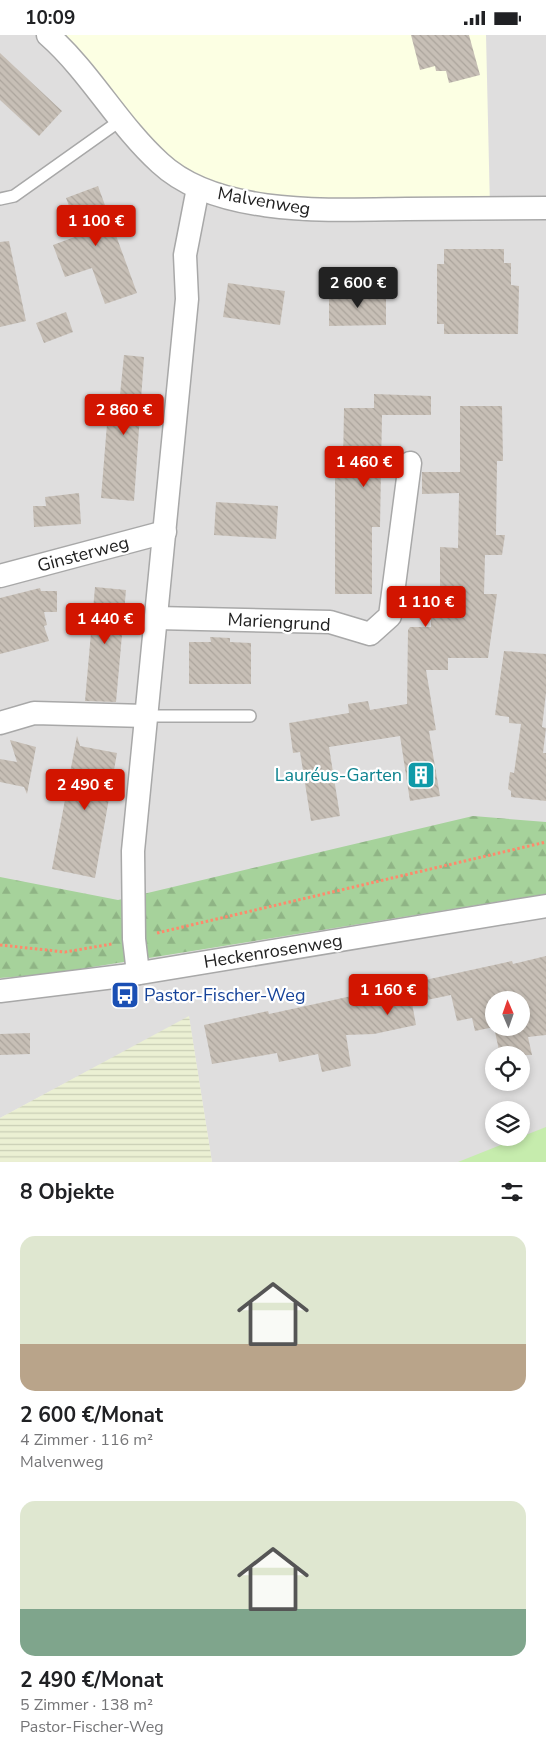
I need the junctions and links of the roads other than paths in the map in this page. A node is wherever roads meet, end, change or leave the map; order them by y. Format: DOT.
graph roads {
  1 [pos="48,35"];
  2 [pos="120,120"];
  3 [pos="198,188"];
  4 [pos="0,199"];
  5 [pos="546,208"];
  6 [pos="410,463"];
  7 [pos="165,532"];
  8 [pos="0,576"];
  9 [pos="156,618"];
  10 [pos="146,716"];
  11 [pos="250,716"];
  12 [pos="0,723"];
  13 [pos="546,907"];
  14 [pos="138,973"];
  15 [pos="0,991"];
  1 -- 2 [label="street, Malvenweg"];
  2 -- 3 [label="street, Malvenweg"];
  2 -- 4 [label="lane"];
  3 -- 5 [label="street, Malvenweg"];
  3 -- 7 [label="street"];
  6 -- 9 [label="street, Mariengrund"];
  7 -- 8 [label="street, Ginsterweg"];
  7 -- 9 [label="street"];
  9 -- 10 [label="street"];
  10 -- 11 [label="lane"];
  10 -- 12 [label="street"];
  10 -- 14 [label="street"];
  13 -- 14 [label="street, Heckenrosenweg"];
  14 -- 15 [label="street, Heckenrosenweg"];
}
